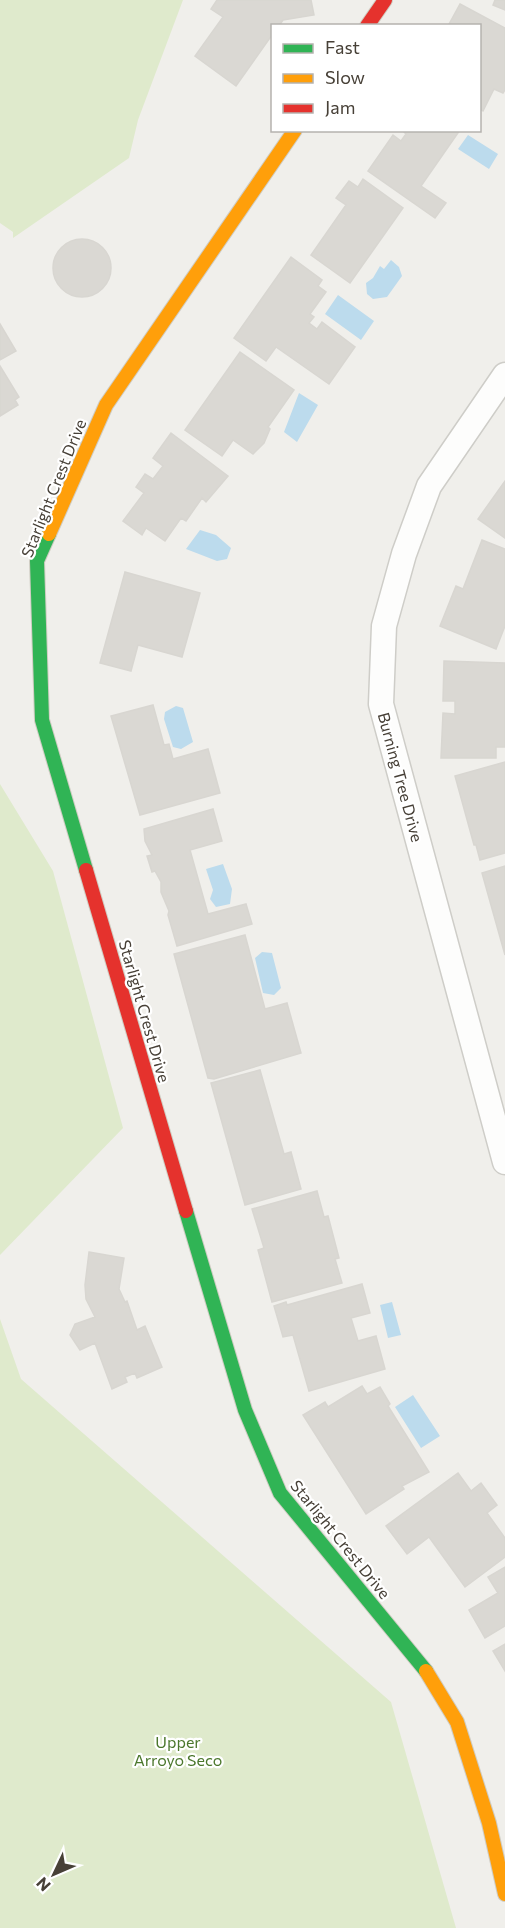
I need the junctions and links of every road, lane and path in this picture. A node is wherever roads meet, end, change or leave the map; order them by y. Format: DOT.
graph roads {
  1 [pos="385,0"];
  2 [pos="368,24"];
  3 [pos="294,132"];
  4 [pos="505,375"];
  5 [pos="505,1162"];
  6 [pos="505,1894"];
  1 -- 2 [label="street"];
  3 -- 6 [label="street, Starlight Crest Drive"];
  4 -- 5 [label="street, Burning Tree Drive"];
}
